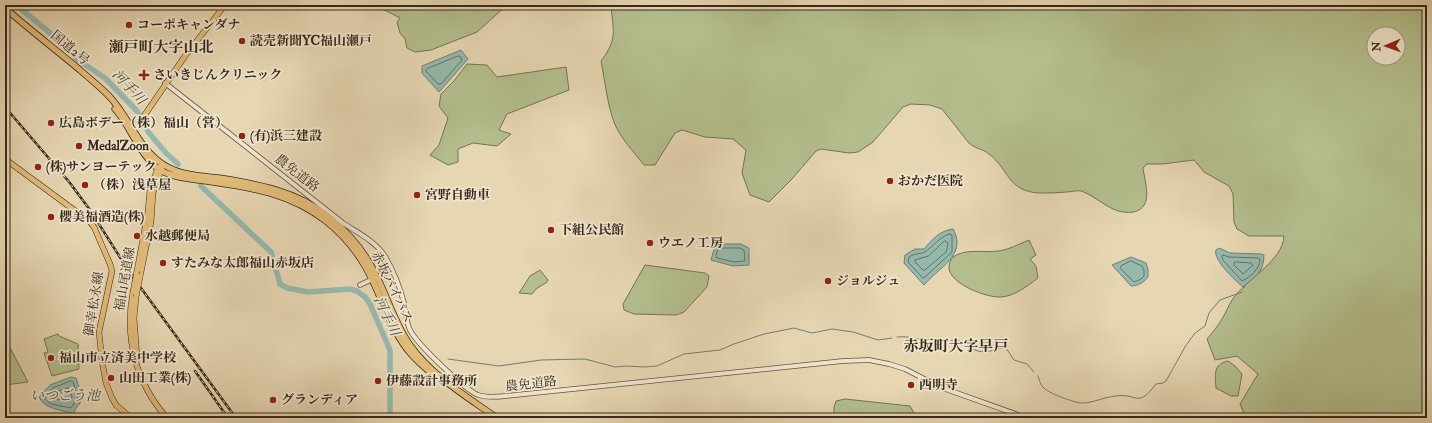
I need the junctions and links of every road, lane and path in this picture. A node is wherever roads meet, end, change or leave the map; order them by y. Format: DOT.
graph roads {
  1 [pos="225,5"];
  2 [pos="5,8"];
  3 [pos="5,13"];
  4 [pos="165,83"];
  5 [pos="129,126"];
  6 [pos="5,159"];
  7 [pos="161,168"];
  8 [pos="392,270"];
  9 [pos="374,278"];
  10 [pos="360,285"];
  11 [pos="142,379"];
  12 [pos="131,418"];
  13 [pos="167,418"];
  14 [pos="495,418"];
  15 [pos="1027,418"];
  1 -- 4 [label="main road"];
  2 -- 5 [label="highway, 国道2号"];
  3 -- 5 [label="highway, 国道2号"];
  4 -- 5 [label="main road"];
  4 -- 8 [label="street, 農免道路"];
  5 -- 7 [label="highway, 国道2号"];
  6 -- 12 [label="main road, 御幸松永線"];
  7 -- 9 [label="highway, 赤坂バイパス"];
  7 -- 11 [label="main road, 福山尾道線, bridge"];
  7 -- 11 [label="main road, 福山尾道線, bridge"];
  8 -- 9 [label="street"];
  8 -- 15 [label="street, 農免道路"];
  9 -- 10 [label="street"];
  9 -- 14 [label="highway, 赤坂バイパス"];
  11 -- 13 [label="main road, 福山尾道線"];
}
